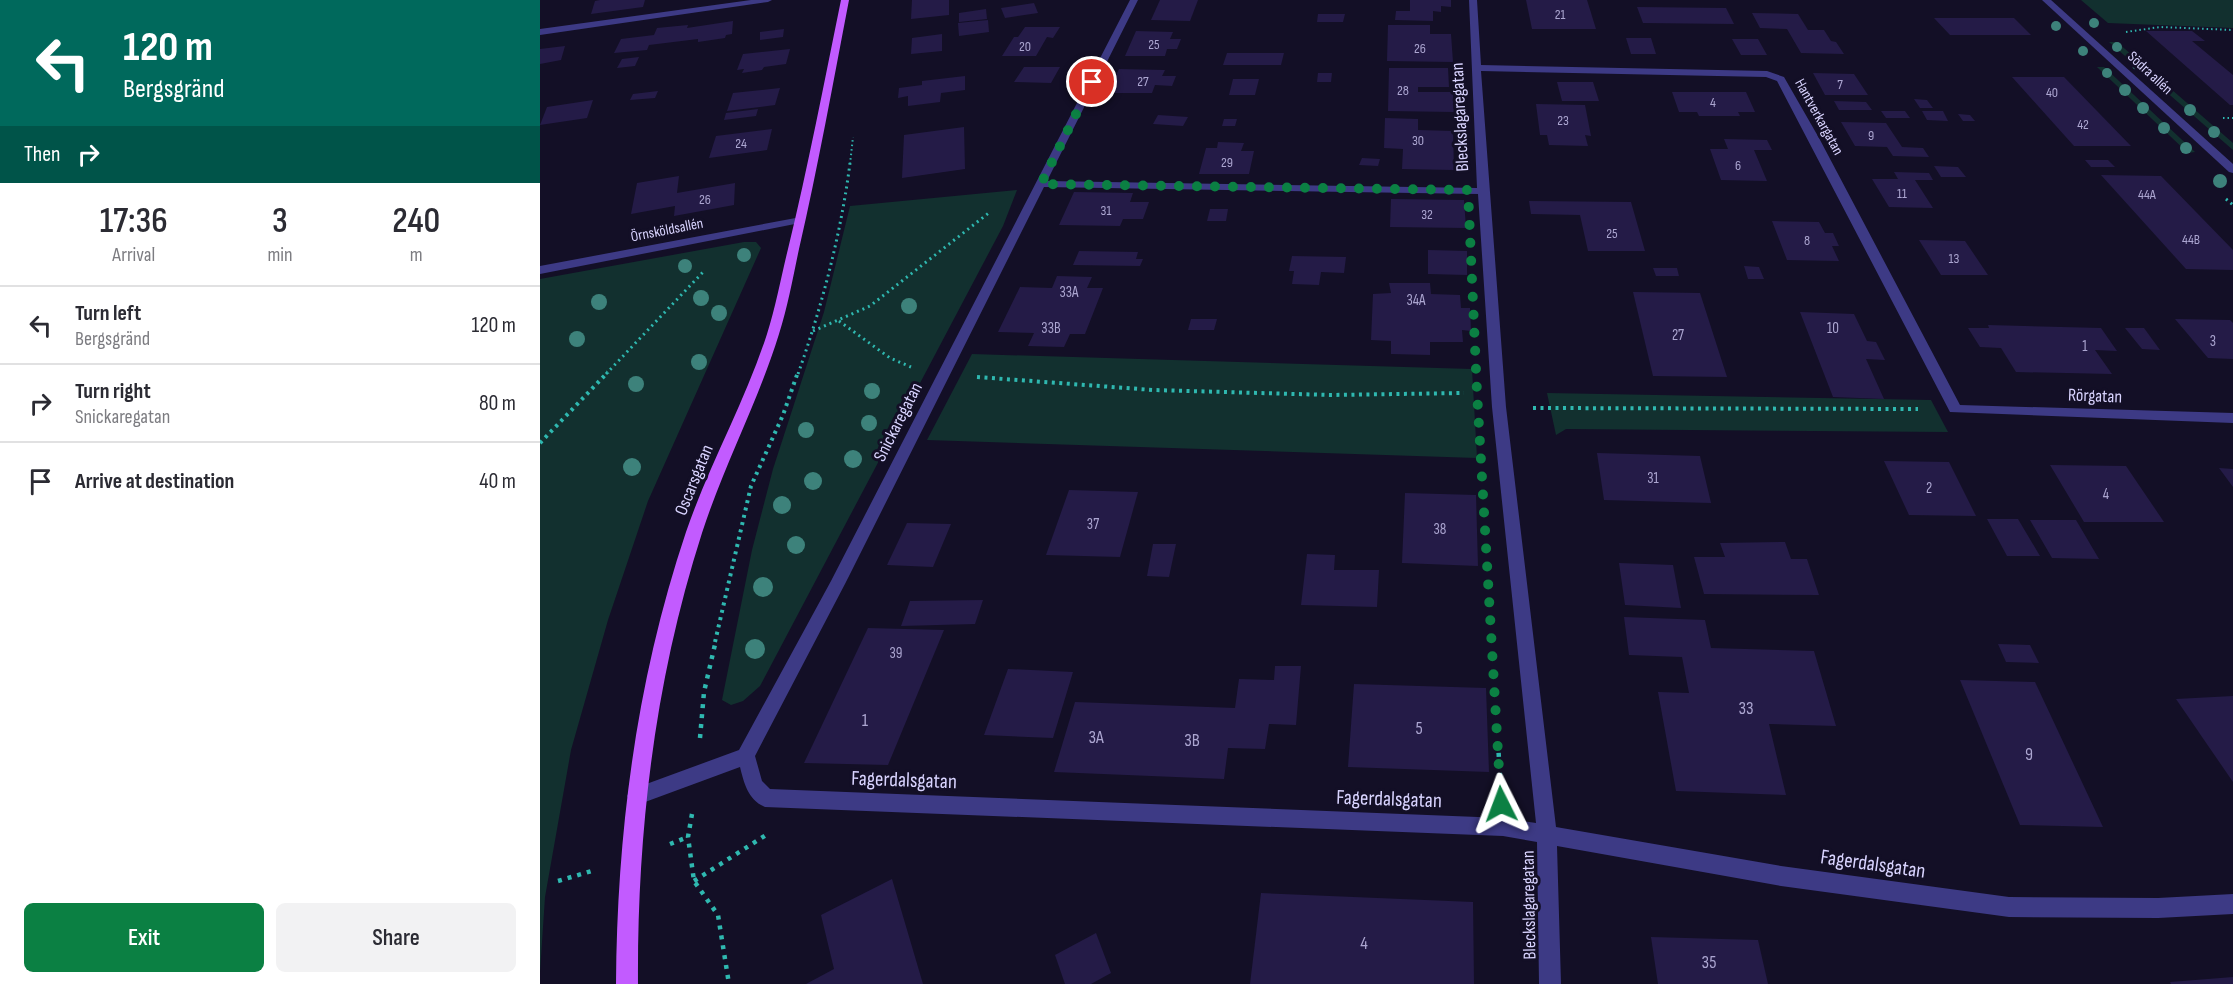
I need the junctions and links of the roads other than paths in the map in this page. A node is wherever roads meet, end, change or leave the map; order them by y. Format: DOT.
graph roads {
  1 [pos="768,0"];
  2 [pos="845,0"];
  3 [pos="1134,0"];
  4 [pos="1473,0"];
  5 [pos="2046,0"];
  6 [pos="540,32"];
  7 [pos="1477,68"];
  8 [pos="2233,170"];
  9 [pos="1041,184"];
  10 [pos="1483,191"];
  11 [pos="801,220"];
  12 [pos="540,270"];
  13 [pos="1955,409"];
  14 [pos="2233,418"];
  15 [pos="747,756"];
  16 [pos="637,796"];
  17 [pos="1547,835"];
  18 [pos="2233,904"];
  19 [pos="627,984"];
  20 [pos="1550,984"];
  1 -- 6 [label="street"];
  2 -- 11 [label="main road, Oscarsgatan"];
  3 -- 9 [label="street, Snickaregatan"];
  4 -- 7 [label="street, Bleckslagaregatan"];
  5 -- 8 [label="street, Södra allén"];
  7 -- 10 [label="street, Bleckslagaregatan"];
  7 -- 13 [label="street, Hantverkargatan"];
  9 -- 10 [label="street"];
  9 -- 15 [label="street, Snickaregatan"];
  10 -- 17 [label="street, Bleckslagaregatan"];
  11 -- 12 [label="street, Örnsköldsallén"];
  11 -- 16 [label="main road, Oscarsgatan"];
  13 -- 14 [label="street, Rörgatan"];
  15 -- 16 [label="street"];
  15 -- 17 [label="street, Fagerdalsgatan"];
  16 -- 19 [label="main road, Oscarsgatan"];
  17 -- 18 [label="street, Fagerdalsgatan"];
  17 -- 20 [label="street, Bleckslagaregatan"];
}
